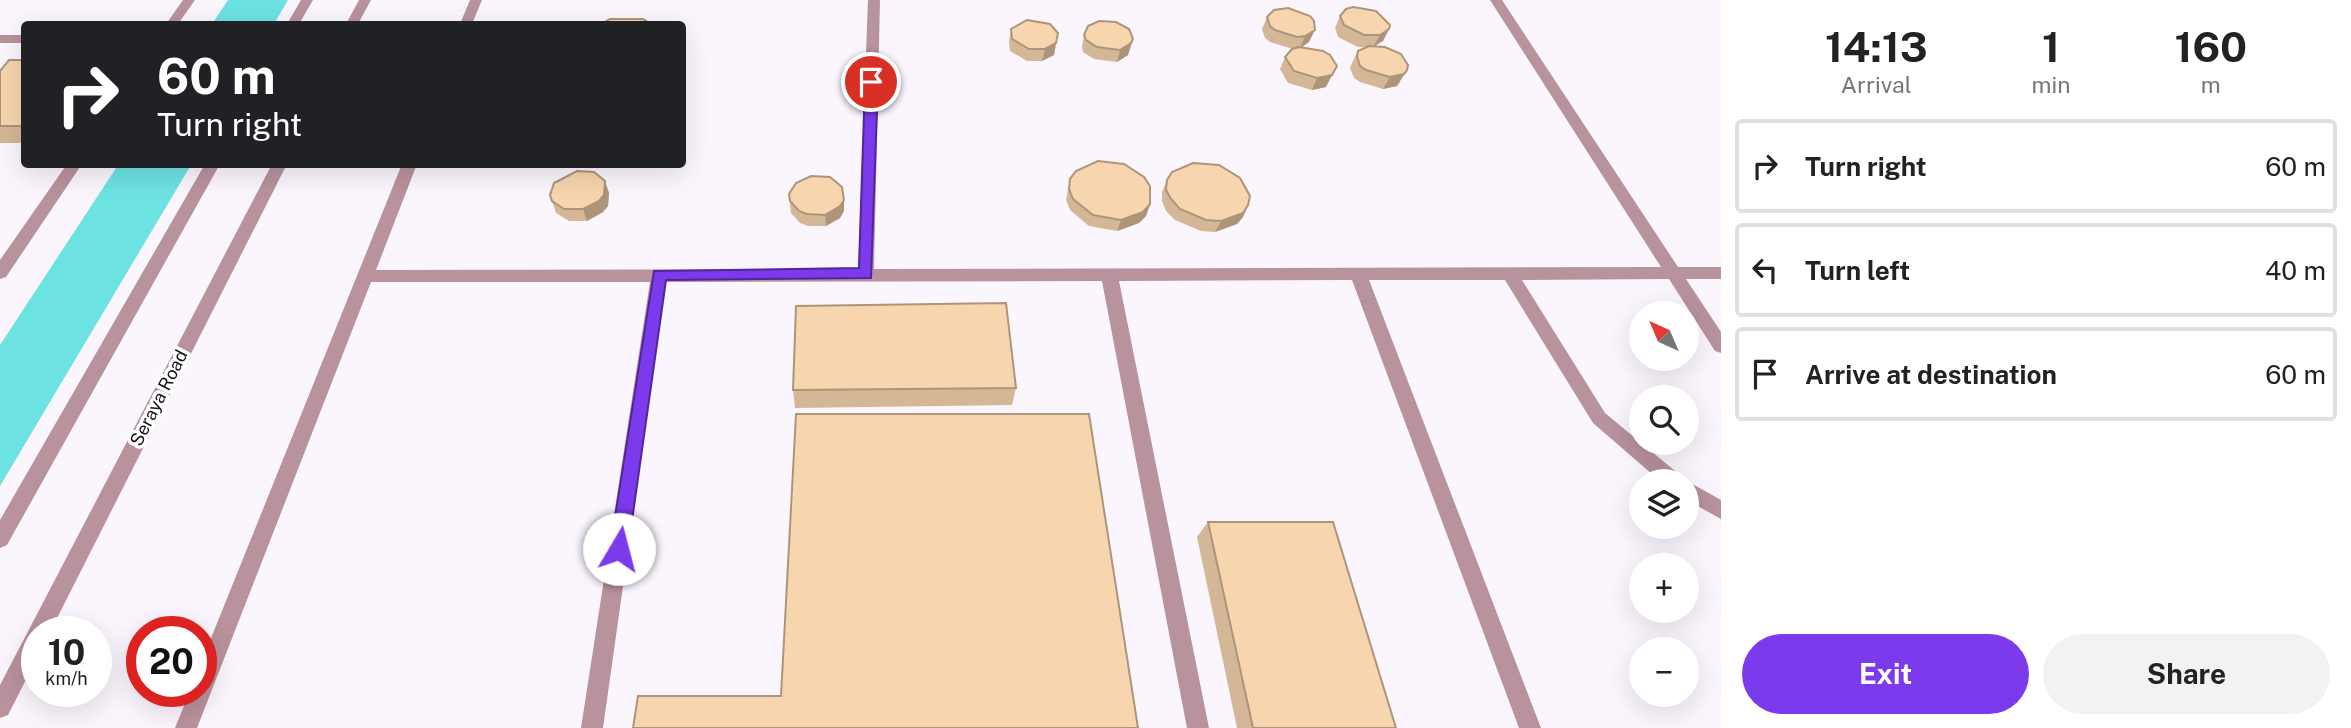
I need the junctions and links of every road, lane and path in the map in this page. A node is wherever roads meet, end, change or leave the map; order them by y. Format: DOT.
graph roads {
  1 [pos="189,0"];
  2 [pos="307,0"];
  3 [pos="365,0"];
  4 [pos="476,0"];
  5 [pos="874,0"];
  6 [pos="1496,0"];
  7 [pos="174,21"];
  8 [pos="295,21"];
  9 [pos="354,21"];
  10 [pos="467,21"];
  11 [pos="0,39"];
  12 [pos="21,39"];
  13 [pos="72,168"];
  14 [pos="211,168"];
  15 [pos="278,168"];
  16 [pos="408,168"];
  17 [pos="0,273"];
  18 [pos="1109,273"];
  19 [pos="1358,273"];
  20 [pos="1509,273"];
  21 [pos="1673,273"];
  22 [pos="1721,273"];
  23 [pos="866,274"];
  24 [pos="366,275"];
  25 [pos="659,275"];
  26 [pos="1721,346"];
  27 [pos="1659,469"];
  28 [pos="1699,497"];
  29 [pos="1721,509"];
  30 [pos="0,539"];
  31 [pos="47,616"];
  32 [pos="217,651"];
  33 [pos="21,667"];
  34 [pos="0,707"];
  35 [pos="195,707"];
  36 [pos="186,728"];
  37 [pos="592,728"];
  38 [pos="1198,728"];
  39 [pos="1530,728"];
  1 -- 7 [label="street"];
  2 -- 8 [label="street"];
  3 -- 9 [label="street"];
  4 -- 10 [label="street"];
  5 -- 23 [label="street"];
  6 -- 21 [label="street"];
  11 -- 12 [label="street"];
  13 -- 17 [label="street"];
  14 -- 30 [label="street"];
  15 -- 31 [label="street, Seraya Road"];
  16 -- 24 [label="street"];
  18 -- 19 [label="street"];
  18 -- 23 [label="street"];
  18 -- 38 [label="street"];
  19 -- 20 [label="street"];
  19 -- 39 [label="street"];
  20 -- 21 [label="street"];
  20 -- 27 [label="street"];
  21 -- 22 [label="street"];
  21 -- 26 [label="street"];
  23 -- 25 [label="street"];
  24 -- 25 [label="street"];
  24 -- 32 [label="street"];
  25 -- 37 [label="street"];
  28 -- 29 [label="street"];
  33 -- 34 [label="street, Seraya Road"];
  35 -- 36 [label="street"];
}
